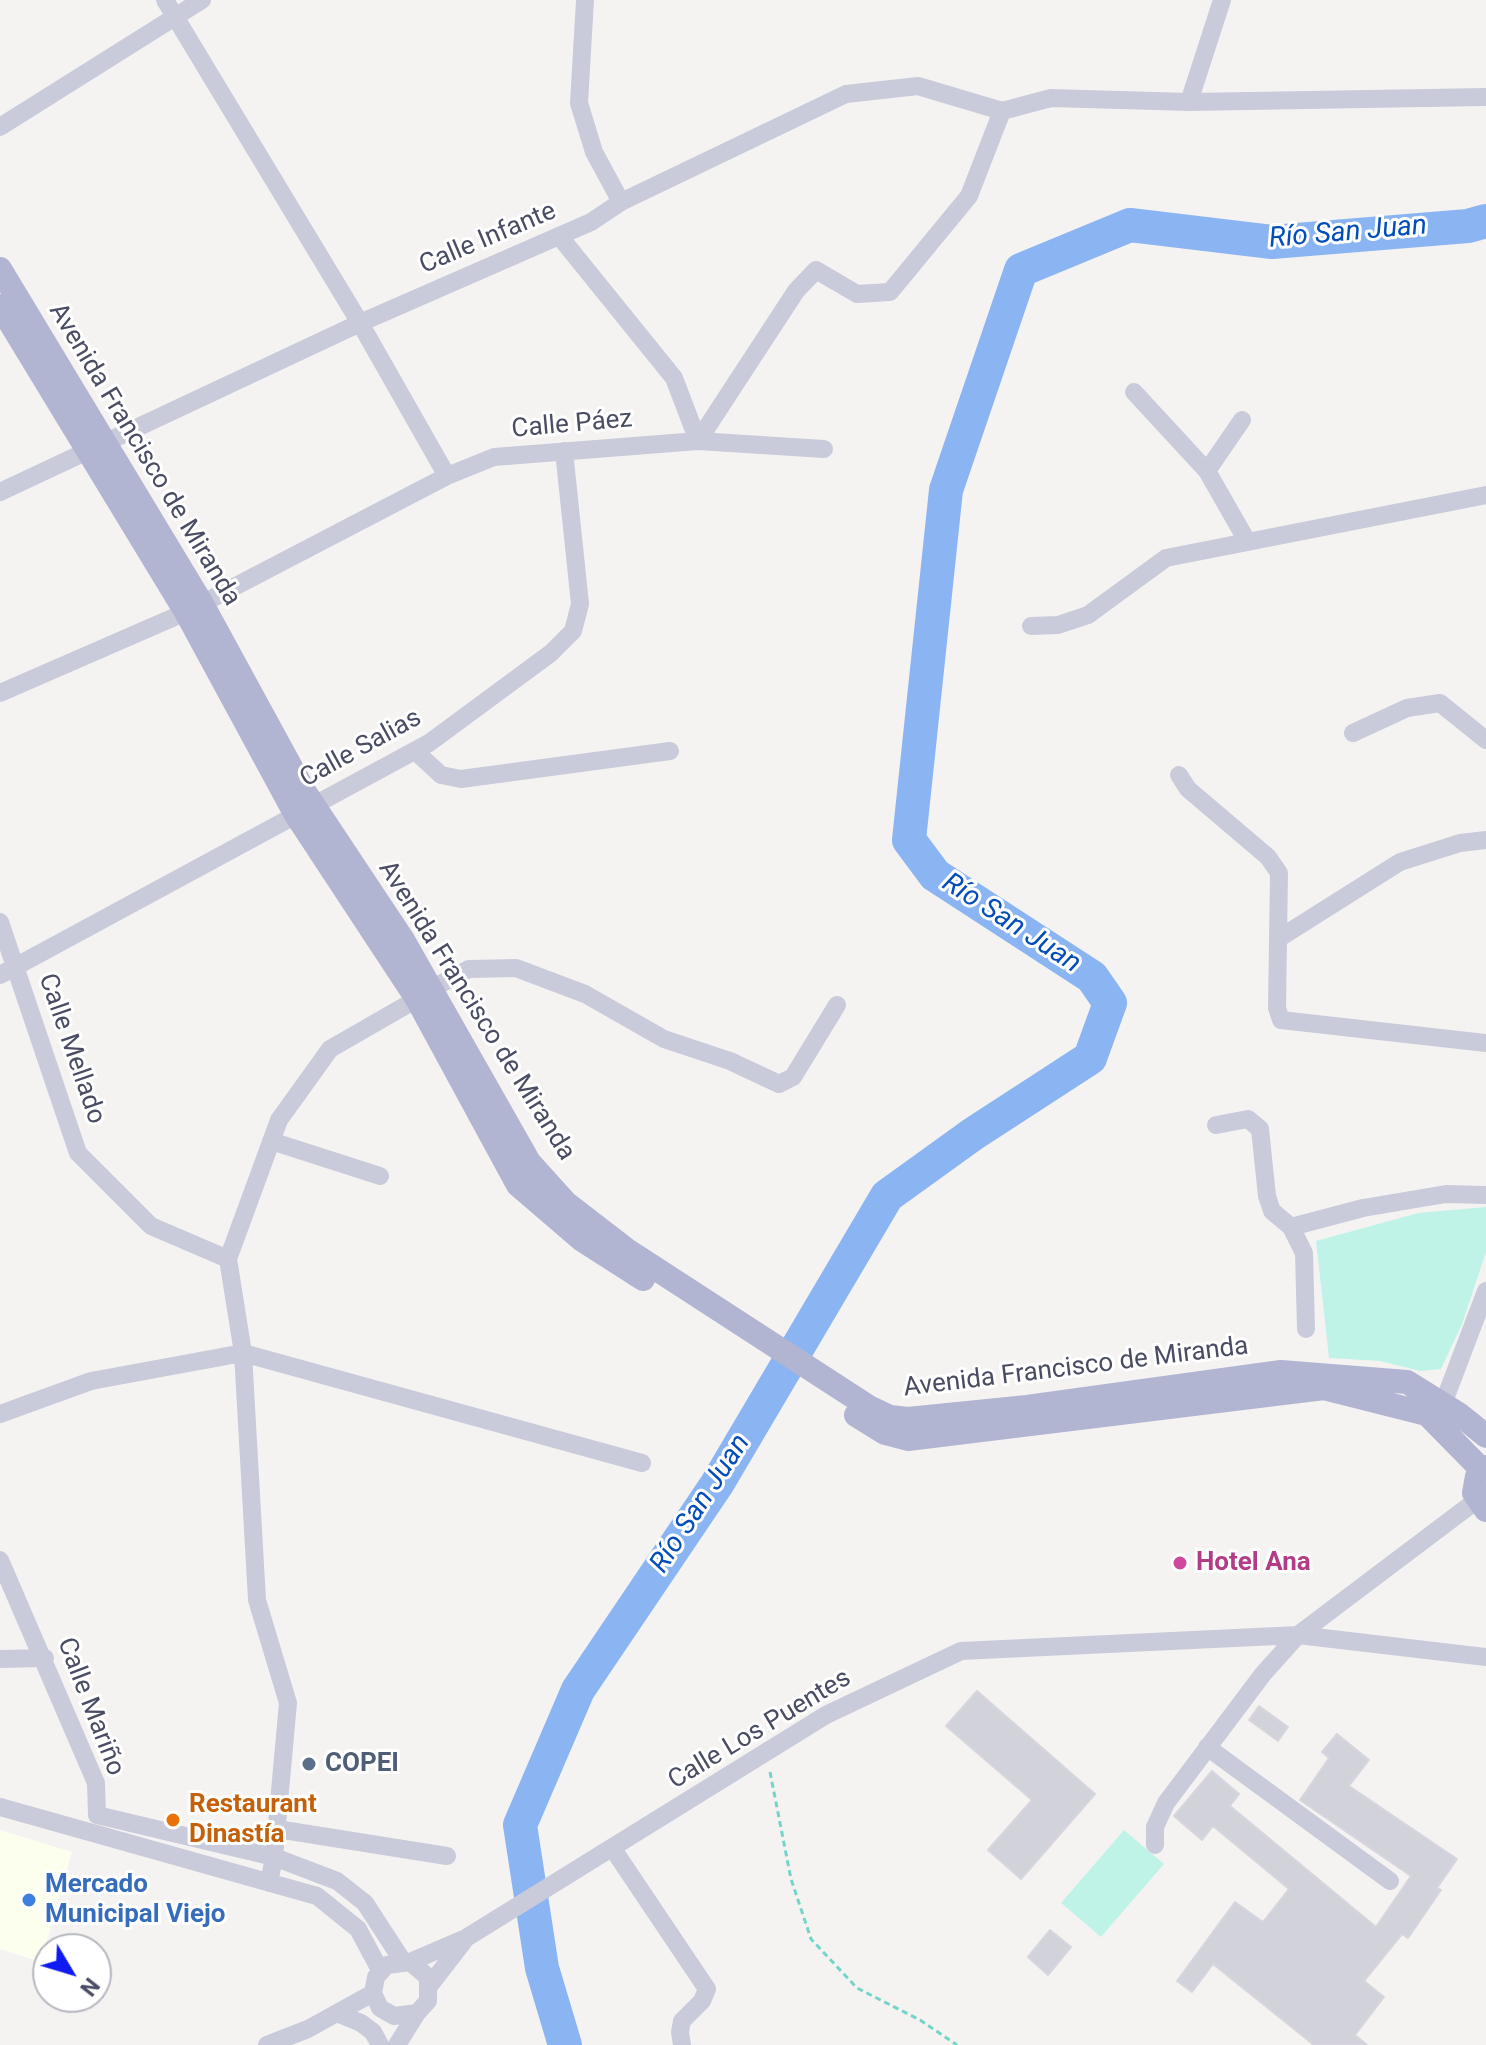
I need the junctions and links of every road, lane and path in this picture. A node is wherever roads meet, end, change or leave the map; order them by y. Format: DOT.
graph roads {
  1 [pos="202,0"];
  2 [pos="585,0"];
  3 [pos="1222,0"];
  4 [pos="170,8"];
  5 [pos="1486,97"];
  6 [pos="1189,102"];
  7 [pos="1002,111"];
  8 [pos="0,127"];
  9 [pos="621,202"];
  10 [pos="560,237"];
  11 [pos="0,269"];
  12 [pos="0,306"];
  13 [pos="360,323"];
  14 [pos="1134,392"];
  15 [pos="1242,420"];
  16 [pos="698,441"];
  17 [pos="96,447"];
  18 [pos="824,449"];
  19 [pos="564,451"];
  20 [pos="1207,471"];
  21 [pos="447,476"];
  22 [pos="0,492"];
  23 [pos="1486,495"];
  24 [pos="1247,541"];
  25 [pos="194,608"];
  26 [pos="1031,626"];
  27 [pos="0,693"];
  28 [pos="1353,733"];
  29 [pos="1486,740"];
  30 [pos="415,751"];
  31 [pos="670,751"];
  32 [pos="1179,775"];
  33 [pos="305,810"];
  34 [pos="1486,840"];
  35 [pos="0,922"];
  36 [pos="1278,939"];
  37 [pos="8,971"];
  38 [pos="424,994"];
  39 [pos="837,1005"];
  40 [pos="1486,1043"];
  41 [pos="1216,1125"];
  42 [pos="271,1141"];
  43 [pos="380,1176"];
  44 [pos="1486,1195"];
  45 [pos="1291,1227"];
  46 [pos="228,1259"];
  47 [pos="1486,1291"];
  48 [pos="1306,1329"];
  49 [pos="243,1353"];
  50 [pos="1443,1404"];
  51 [pos="0,1414"];
  52 [pos="867,1414"];
  53 [pos="1486,1436"];
  54 [pos="642,1463"];
  55 [pos="1484,1468"];
  56 [pos="1481,1505"];
  57 [pos="0,1560"];
  58 [pos="1298,1635"];
  59 [pos="1486,1657"];
  60 [pos="45,1658"];
  61 [pos="0,1659"];
  62 [pos="1207,1747"];
  63 [pos="767,1753"];
  64 [pos="0,1807"];
  65 [pos="97,1815"];
  66 [pos="71,1827"];
  67 [pos="277,1829"];
  68 [pos="1155,1845"];
  69 [pos="613,1849"];
  70 [pos="447,1856"];
  71 [pos="274,1857"];
  72 [pos="1390,1881"];
  73 [pos="269,1883"];
  74 [pos="466,1938"];
  75 [pos="406,1961"];
  76 [pos="380,1970"];
  77 [pos="430,1985"];
  78 [pos="373,1993"];
  79 [pos="337,2013"];
  80 [pos="417,2013"];
  81 [pos="267,2045"];
  82 [pos="380,2045"];
  83 [pos="397,2045"];
  84 [pos="682,2045"];
  85 [pos="957,2045"];
  1 -- 4 [label="street"];
  2 -- 9 [label="street"];
  3 -- 6 [label="street"];
  4 -- 8 [label="street"];
  4 -- 13 [label="street"];
  5 -- 6 [label="street"];
  6 -- 7 [label="street"];
  7 -- 9 [label="street, Calle Infante"];
  7 -- 16 [label="street"];
  9 -- 10 [label="street, Calle Infante"];
  10 -- 13 [label="street, Calle Infante"];
  10 -- 16 [label="street"];
  11 -- 17 [label="main road, Avenida Francisco de Miranda"];
  12 -- 17 [label="main road, Avenida Francisco de Miranda"];
  13 -- 17 [label="street, Calle Infante"];
  13 -- 21 [label="street"];
  14 -- 20 [label="street"];
  15 -- 20 [label="street"];
  16 -- 18 [label="street, Calle Páez"];
  16 -- 19 [label="street, Calle Páez"];
  17 -- 22 [label="street, Calle Infante"];
  17 -- 25 [label="main road, Avenida Francisco de Miranda"];
  19 -- 21 [label="street, Calle Páez"];
  19 -- 30 [label="street, Calle Salias"];
  20 -- 24 [label="street"];
  21 -- 25 [label="street, Calle Páez"];
  23 -- 24 [label="street"];
  24 -- 26 [label="street"];
  25 -- 27 [label="street, Calle Páez"];
  25 -- 33 [label="main road, Avenida Francisco de Miranda"];
  28 -- 29 [label="street"];
  30 -- 31 [label="street"];
  30 -- 33 [label="street, Calle Salias"];
  32 -- 36 [label="street"];
  33 -- 37 [label="street, Calle Salias"];
  33 -- 38 [label="main road, Avenida Francisco de Miranda"];
  34 -- 36 [label="street"];
  35 -- 37 [label="street, Calle Mellado"];
  36 -- 40 [label="street"];
  37 -- 46 [label="street, Calle Mellado"];
  38 -- 39 [label="street"];
  38 -- 42 [label="street"];
  38 -- 52 [label="main road, Avenida Francisco de Miranda"];
  41 -- 45 [label="street"];
  42 -- 43 [label="street"];
  42 -- 46 [label="street"];
  44 -- 45 [label="street"];
  45 -- 48 [label="street"];
  46 -- 49 [label="street"];
  47 -- 50 [label="street"];
  49 -- 51 [label="street"];
  49 -- 54 [label="street"];
  49 -- 67 [label="street"];
  50 -- 52 [label="main road, Avenida Francisco de Miranda"];
  50 -- 53 [label="main road, Avenida Francisco de Miranda"];
  52 -- 55 [label="main road, Avenida Francisco de Miranda"];
  55 -- 56 [label="main road"];
  56 -- 58 [label="street"];
  57 -- 60 [label="street, Calle Mariño"];
  58 -- 59 [label="street, Calle Los Puentes"];
  58 -- 62 [label="street"];
  58 -- 63 [label="street, Calle Los Puentes"];
  60 -- 61 [label="street"];
  60 -- 65 [label="street, Calle Mariño"];
  62 -- 68 [label="street"];
  62 -- 72 [label="street"];
  63 -- 69 [label="street, Calle Los Puentes"];
  63 -- 85 [label="path"];
  64 -- 66 [label="street"];
  65 -- 66 [label="street"];
  65 -- 71 [label="street, Calle Mariño"];
  66 -- 73 [label="street"];
  67 -- 70 [label="street"];
  67 -- 71 [label="street"];
  69 -- 74 [label="street, Calle Los Puentes"];
  69 -- 84 [label="street"];
  71 -- 73 [label="street"];
  71 -- 75 [label="street, Calle Mariño"];
  73 -- 76 [label="street"];
  74 -- 75 [label="street"];
  74 -- 77 [label="street"];
  75 -- 76 [label="street"];
  75 -- 77 [label="street"];
  76 -- 78 [label="street"];
  77 -- 80 [label="street"];
  78 -- 79 [label="street"];
  78 -- 80 [label="street"];
  79 -- 81 [label="street"];
  79 -- 82 [label="street"];
  80 -- 83 [label="street"];
}
